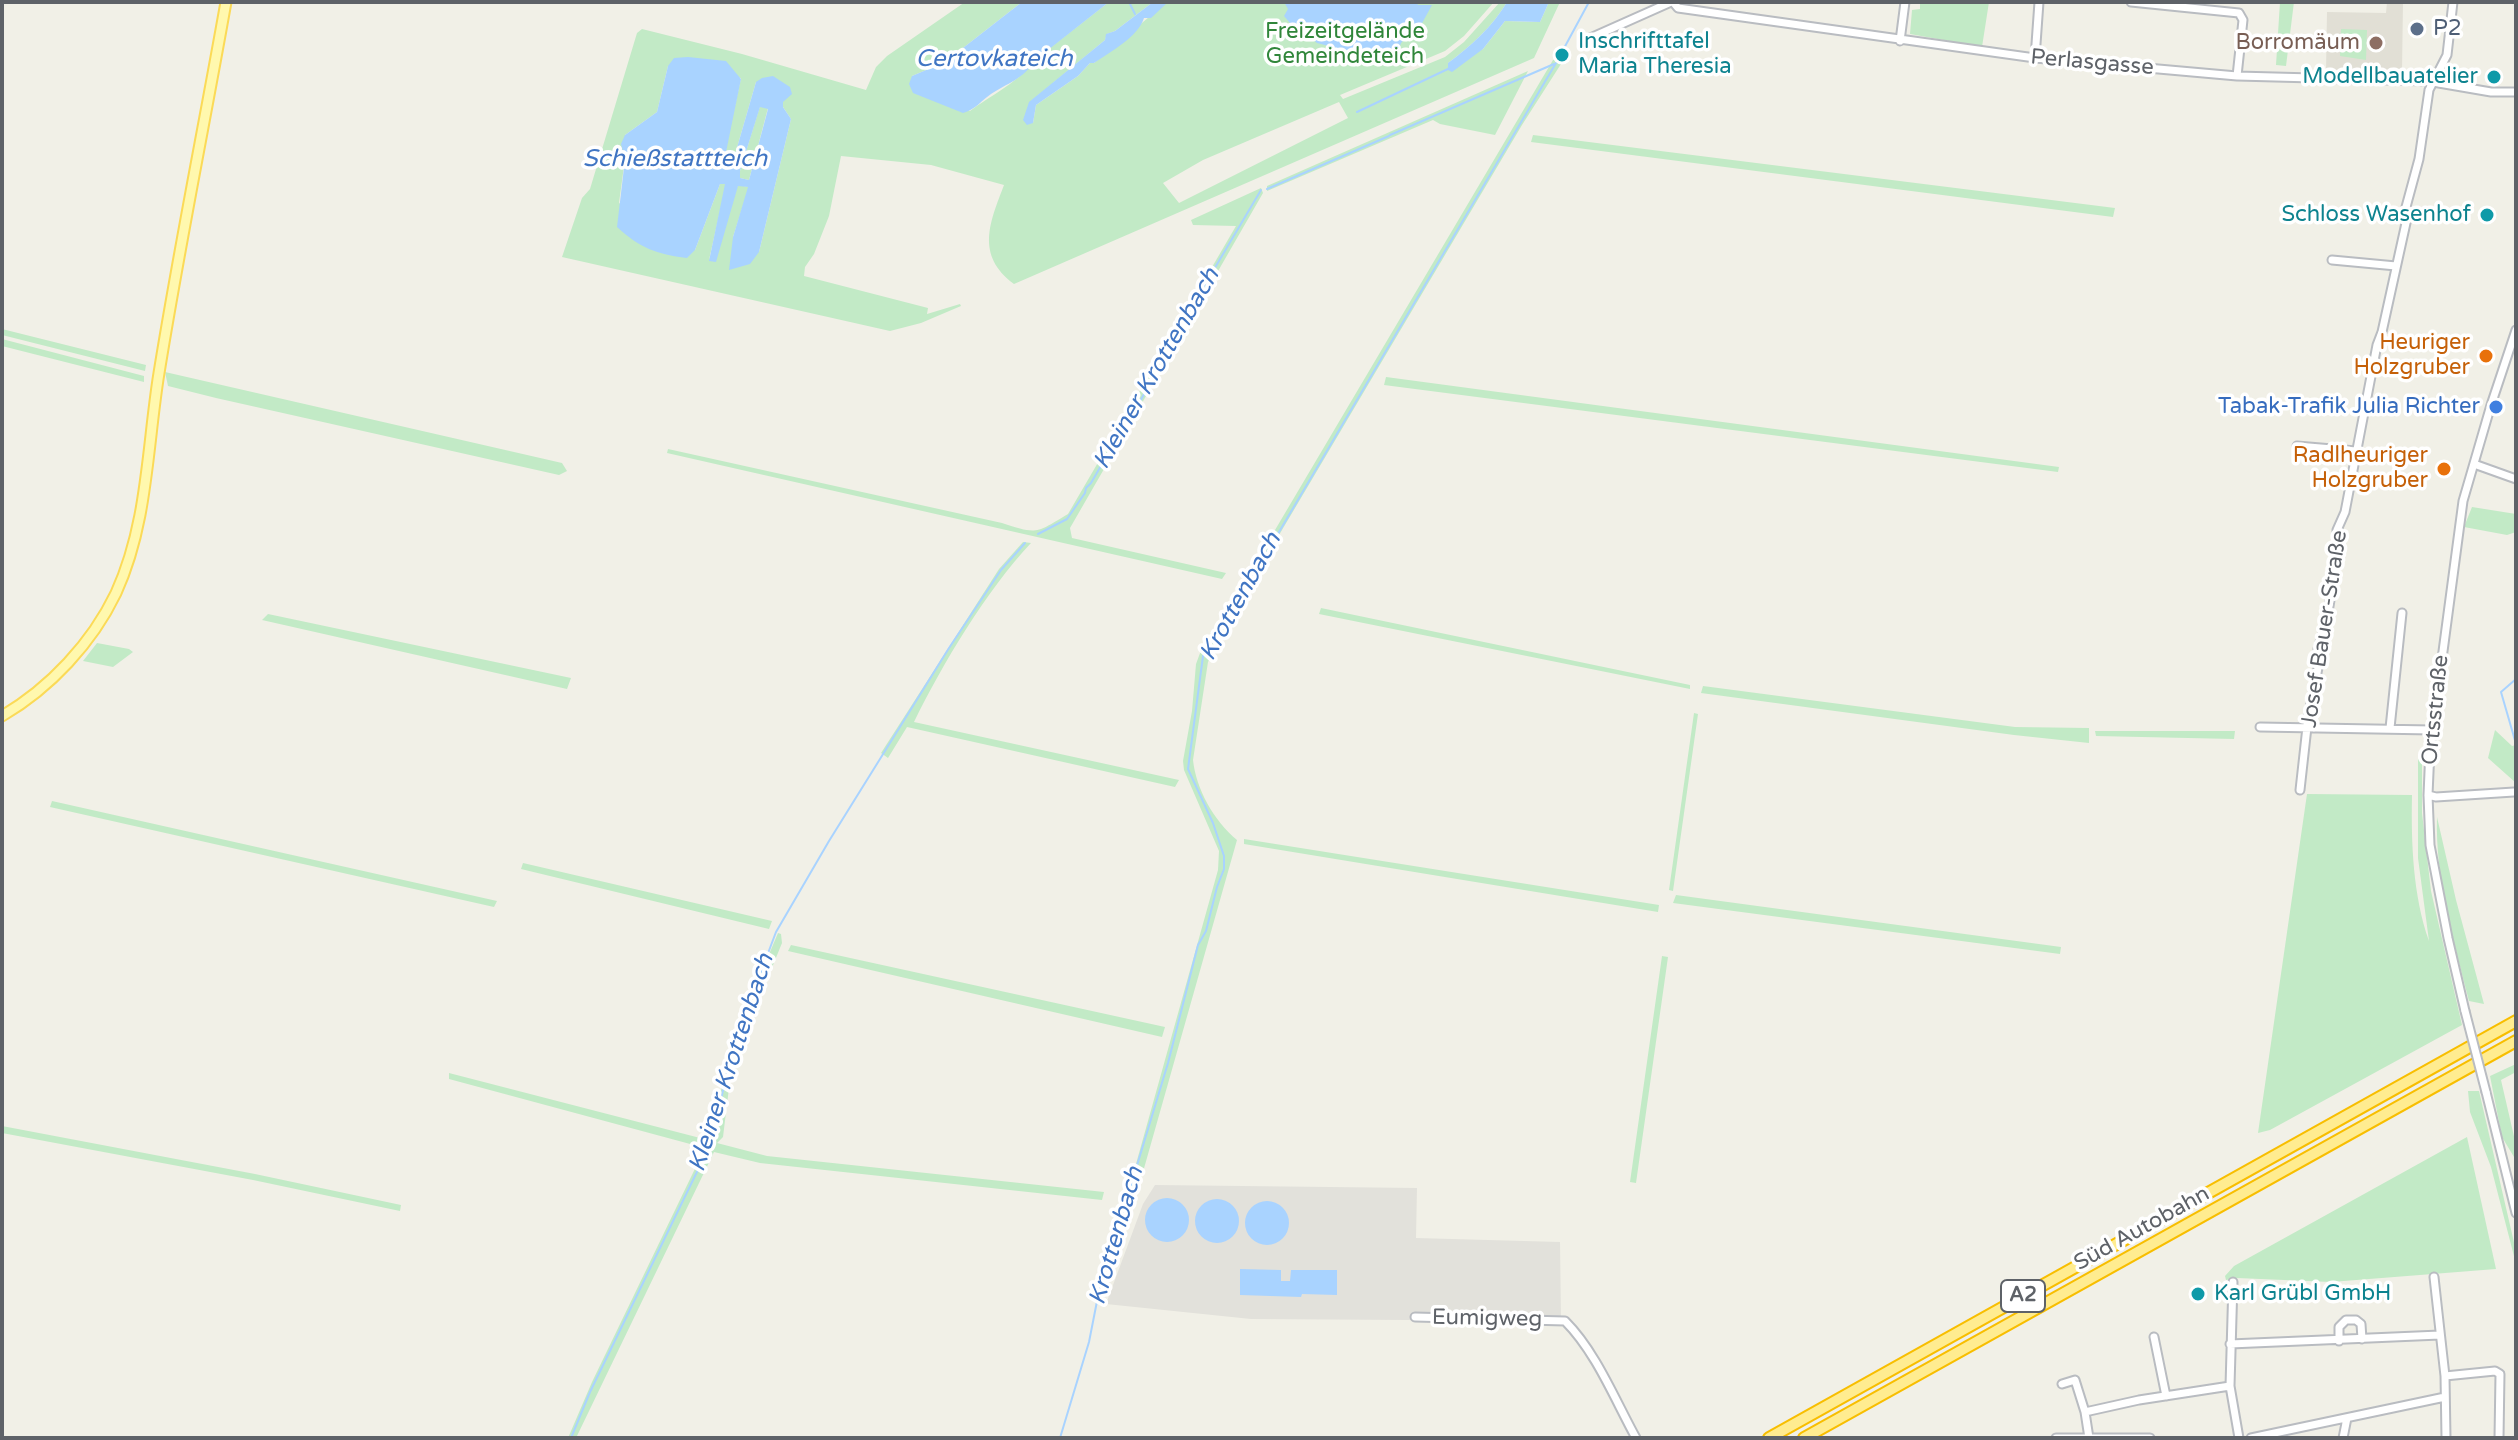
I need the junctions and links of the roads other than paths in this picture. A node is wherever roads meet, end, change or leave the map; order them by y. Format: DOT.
graph roads {
  1 [pos="226,2"];
  2 [pos="1672,2"];
  3 [pos="1905,2"];
  4 [pos="2039,2"];
  5 [pos="2131,2"];
  6 [pos="2453,2"];
  7 [pos="1588,39"];
  8 [pos="1900,41"];
  9 [pos="2035,58"];
  10 [pos="2237,76"];
  11 [pos="2432,82"];
  12 [pos="2516,92"];
  13 [pos="2332,260"];
  14 [pos="2396,266"];
  15 [pos="2516,330"];
  16 [pos="2297,446"];
  17 [pos="2356,451"];
  18 [pos="2474,464"];
  19 [pos="2516,479"];
  20 [pos="2402,613"];
  21 [pos="2,716"];
  22 [pos="2260,727"];
  23 [pos="2309,727"];
  24 [pos="2390,728"];
  25 [pos="2432,730"];
  26 [pos="2300,790"];
  27 [pos="2514,792"];
  28 [pos="2428,795"];
  29 [pos="2516,1021"];
  30 [pos="2516,1041"];
  31 [pos="2516,1213"];
  32 [pos="2434,1277"];
  33 [pos="2233,1282"];
  34 [pos="1415,1317"];
  35 [pos="2440,1335"];
  36 [pos="2153,1337"];
  37 [pos="2362,1339"];
  38 [pos="2339,1341"];
  39 [pos="2230,1344"];
  40 [pos="2445,1376"];
  41 [pos="2062,1384"];
  42 [pos="2230,1386"];
  43 [pos="2166,1396"];
  44 [pos="2445,1397"];
  45 [pos="2085,1412"];
  46 [pos="2347,1418"];
  47 [pos="2089,1437"];
  48 [pos="1636,1438"];
  49 [pos="1769,1438"];
  50 [pos="1804,1438"];
  51 [pos="2056,1438"];
  52 [pos="2150,1438"];
  53 [pos="2239,1438"];
  54 [pos="2251,1438"];
  55 [pos="2343,1438"];
  56 [pos="2446,1438"];
  57 [pos="2499,1438"];
  1 -- 21 [label="main road"];
  2 -- 7 [label="street"];
  2 -- 8 [label="street, Perlasgasse"];
  3 -- 8 [label="street"];
  4 -- 9 [label="street"];
  5 -- 10 [label="street"];
  6 -- 11 [label="street, Josef Bauer-Straße"];
  8 -- 9 [label="street, Perlasgasse"];
  9 -- 10 [label="street, Perlasgasse"];
  10 -- 11 [label="street, Perlasgasse"];
  11 -- 12 [label="street, Perlasgasse"];
  11 -- 14 [label="street, Josef Bauer-Straße"];
  13 -- 14 [label="street"];
  14 -- 17 [label="street, Josef Bauer-Straße"];
  15 -- 18 [label="street, Ortsstraße"];
  16 -- 17 [label="street"];
  17 -- 23 [label="street, Josef Bauer-Straße"];
  18 -- 19 [label="street"];
  18 -- 25 [label="street, Ortsstraße"];
  20 -- 24 [label="street"];
  22 -- 23 [label="street"];
  23 -- 24 [label="street"];
  23 -- 26 [label="street, Josef Bauer-Straße"];
  24 -- 25 [label="street"];
  25 -- 28 [label="street, Ortsstraße"];
  27 -- 28 [label="street"];
  28 -- 31 [label="street, Ortsstraße, bridge"];
  29 -- 49 [label="highway, Süd Autobahn / A2"];
  30 -- 50 [label="highway, Süd Autobahn / A2"];
  32 -- 35 [label="street"];
  33 -- 39 [label="street"];
  34 -- 48 [label="street, Eumigweg"];
  35 -- 37 [label="street"];
  35 -- 40 [label="street"];
  36 -- 43 [label="street"];
  37 -- 38 [label="street"];
  37 -- 38 [label="street"];
  38 -- 39 [label="street"];
  39 -- 42 [label="street"];
  40 -- 44 [label="street"];
  40 -- 57 [label="street"];
  41 -- 45 [label="street"];
  42 -- 43 [label="street"];
  42 -- 53 [label="street"];
  43 -- 45 [label="street"];
  44 -- 46 [label="street"];
  44 -- 56 [label="street"];
  45 -- 47 [label="street"];
  46 -- 54 [label="street"];
  46 -- 55 [label="street"];
  47 -- 51 [label="street"];
  47 -- 52 [label="street"];
}
